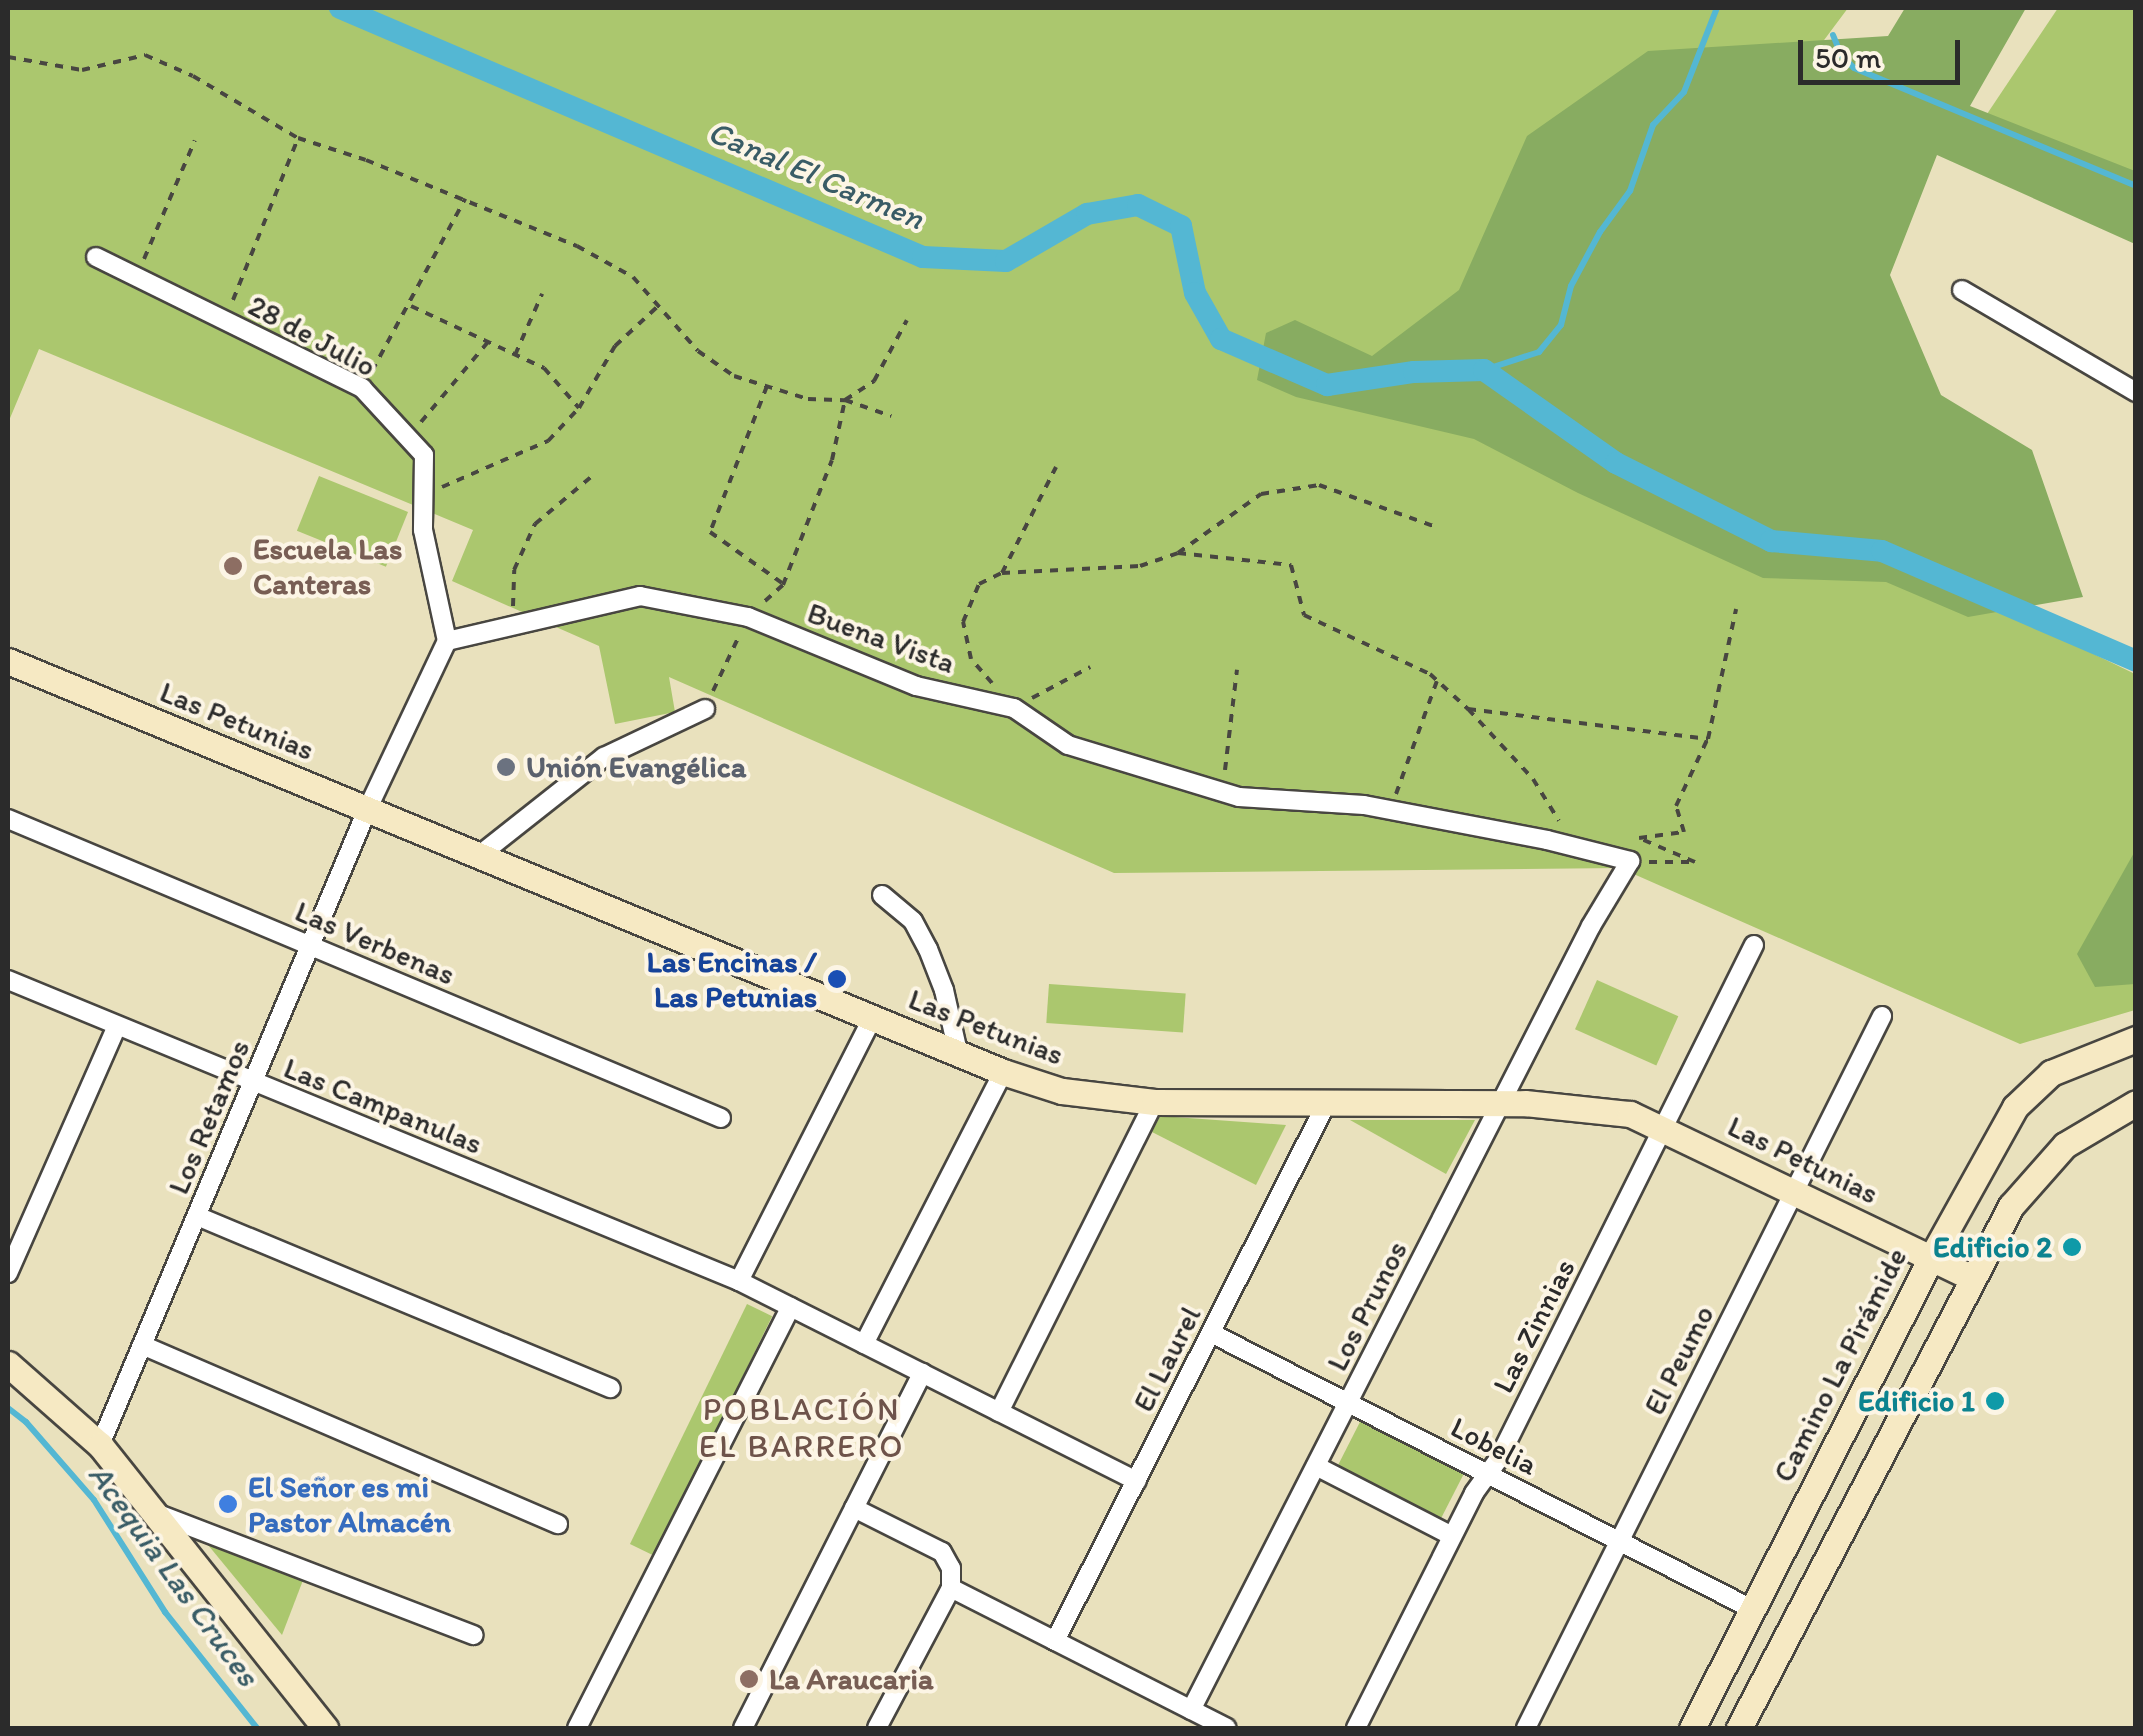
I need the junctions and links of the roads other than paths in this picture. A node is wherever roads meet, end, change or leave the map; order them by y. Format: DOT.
graph roads {
  1 [pos="96,257"];
  2 [pos="1962,290"];
  3 [pos="2136,392"];
  4 [pos="447,641"];
  5 [pos="8,661"];
  6 [pos="705,709"];
  7 [pos="368,810"];
  8 [pos="8,819"];
  9 [pos="481,854"];
  10 [pos="882,895"];
  11 [pos="1591,926"];
  12 [pos="1754,945"];
  13 [pos="310,946"];
  14 [pos="8,980"];
  15 [pos="1882,1016"];
  16 [pos="873,1017"];
  17 [pos="117,1026"];
  18 [pos="2124,1042"];
  19 [pos="958,1052"];
  20 [pos="2136,1061"];
  21 [pos="1003,1072"];
  22 [pos="253,1083"];
  23 [pos="1154,1102"];
  24 [pos="1328,1102"];
  25 [pos="2136,1103"];
  26 [pos="1500,1106"];
  27 [pos="721,1118"];
  28 [pos="1663,1127"];
  29 [pos="1795,1191"];
  30 [pos="196,1216"];
  31 [pos="1930,1260"];
  32 [pos="8,1273"];
  33 [pos="1973,1278"];
  34 [pos="739,1280"];
  35 [pos="791,1308"];
  36 [pos="1211,1333"];
  37 [pos="864,1344"];
  38 [pos="142,1345"];
  39 [pos="8,1364"];
  40 [pos="922,1373"];
  41 [pos="611,1388"];
  42 [pos="1348,1403"];
  43 [pos="999,1412"];
  44 [pos="100,1446"];
  45 [pos="1316,1466"];
  46 [pos="1488,1474"];
  47 [pos="1136,1481"];
  48 [pos="854,1508"];
  49 [pos="158,1514"];
  50 [pos="558,1524"];
  51 [pos="1452,1536"];
  52 [pos="1619,1541"];
  53 [pos="951,1588"];
  54 [pos="1752,1609"];
  55 [pos="474,1635"];
  56 [pos="1055,1641"];
  57 [pos="1191,1710"];
  58 [pos="325,1728"];
  59 [pos="577,1728"];
  60 [pos="743,1728"];
  61 [pos="879,1728"];
  62 [pos="1227,1728"];
  63 [pos="1356,1728"];
  64 [pos="1526,1728"];
  65 [pos="1692,1728"];
  66 [pos="1739,1728"];
  1 -- 4 [label="street, 28 de Julio"];
  2 -- 3 [label="street"];
  4 -- 7 [label="street"];
  4 -- 11 [label="street, Buena Vista"];
  5 -- 7 [label="street, Las Petunias"];
  6 -- 9 [label="street"];
  7 -- 9 [label="street, Las Petunias"];
  7 -- 13 [label="street, Los Retamos"];
  8 -- 13 [label="street, Las Verbenas"];
  9 -- 16 [label="street, Las Petunias"];
  10 -- 19 [label="street"];
  11 -- 26 [label="street, Los Prunos"];
  12 -- 28 [label="street, Las Zinnias"];
  13 -- 22 [label="street, Los Retamos"];
  13 -- 27 [label="street, Las Verbenas"];
  14 -- 17 [label="street, Las Campanulas"];
  15 -- 29 [label="street, El Peumo"];
  16 -- 19 [label="street, Las Petunias"];
  16 -- 34 [label="street"];
  17 -- 22 [label="street, Las Campanulas"];
  17 -- 32 [label="street"];
  18 -- 20 [label="street"];
  18 -- 31 [label="street, Camino La Pirámide"];
  19 -- 21 [label="street, Las Petunias"];
  21 -- 23 [label="street, Las Petunias"];
  21 -- 37 [label="street"];
  22 -- 30 [label="street, Los Retamos"];
  22 -- 34 [label="street, Las Campanulas"];
  23 -- 24 [label="street, Las Petunias"];
  23 -- 43 [label="street"];
  24 -- 26 [label="street, Las Petunias"];
  24 -- 36 [label="street, El Laurel"];
  25 -- 33 [label="street"];
  26 -- 28 [label="street, Las Petunias"];
  26 -- 42 [label="street, Los Prunos"];
  28 -- 29 [label="street, Las Petunias"];
  28 -- 46 [label="street, Las Zinnias"];
  29 -- 31 [label="street, Las Petunias"];
  29 -- 52 [label="street, El Peumo"];
  30 -- 38 [label="street, Los Retamos"];
  30 -- 41 [label="street"];
  31 -- 33 [label="street, Las Petunias"];
  31 -- 54 [label="street, Camino La Pirámide"];
  33 -- 66 [label="street"];
  34 -- 35 [label="street, Las Campanulas"];
  35 -- 37 [label="street, Las Campanulas"];
  35 -- 59 [label="street"];
  36 -- 42 [label="street, Lobelia"];
  36 -- 47 [label="street, El Laurel"];
  37 -- 40 [label="street, Las Campanulas"];
  38 -- 44 [label="street, Los Retamos"];
  38 -- 50 [label="street"];
  39 -- 44 [label="street"];
  40 -- 43 [label="street, Las Campanulas"];
  40 -- 48 [label="street"];
  42 -- 45 [label="street, Los Prunos"];
  42 -- 46 [label="street, Lobelia"];
  43 -- 47 [label="street, Las Campanulas"];
  44 -- 49 [label="street"];
  45 -- 51 [label="street"];
  45 -- 57 [label="street, Los Prunos"];
  46 -- 51 [label="street, Las Zinnias"];
  46 -- 52 [label="street, Lobelia"];
  47 -- 56 [label="street, El Laurel"];
  48 -- 53 [label="street"];
  48 -- 60 [label="street"];
  49 -- 55 [label="street"];
  49 -- 58 [label="street"];
  51 -- 63 [label="street, Las Zinnias"];
  52 -- 54 [label="street, Lobelia"];
  52 -- 64 [label="street, El Peumo"];
  53 -- 56 [label="street"];
  53 -- 61 [label="street"];
  54 -- 65 [label="street, Camino La Pirámide"];
  56 -- 57 [label="street"];
  57 -- 62 [label="street"];
}
